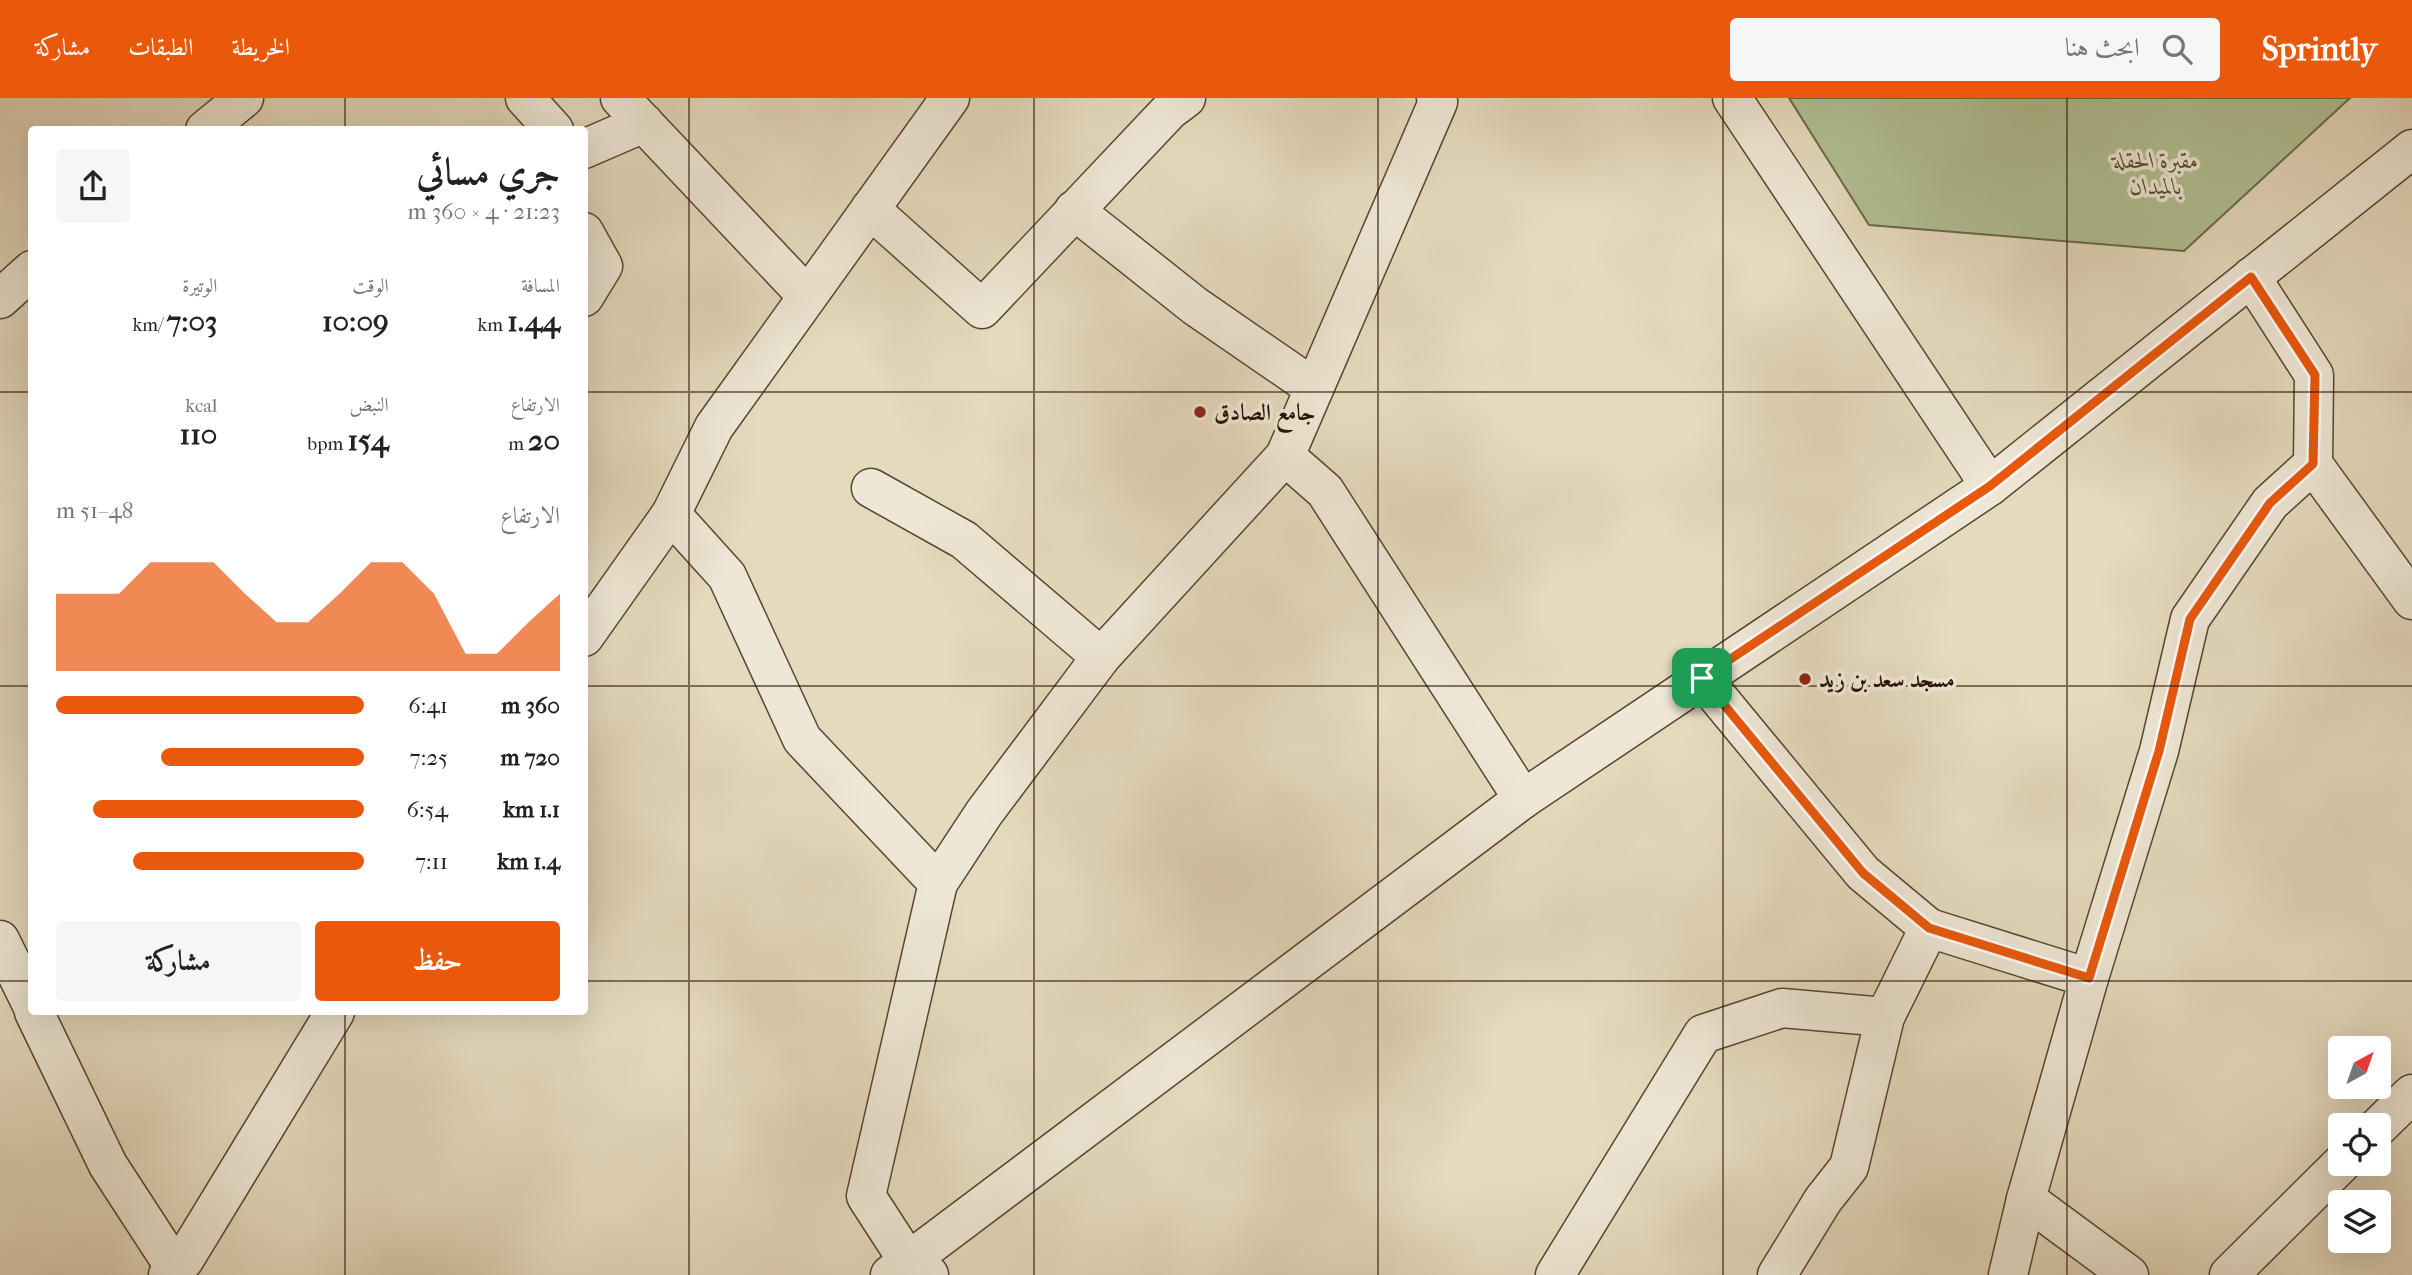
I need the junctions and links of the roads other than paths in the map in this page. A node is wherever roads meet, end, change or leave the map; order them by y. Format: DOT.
graph roads {
  1 [pos="244,98"];
  2 [pos="525,98"];
  3 [pos="950,98"];
  4 [pos="1186,98"];
  5 [pos="1436,98"];
  6 [pos="1732,98"];
  7 [pos="632,111"];
  8 [pos="210,126"];
  9 [pos="550,126"];
  10 [pos="588,146"];
  11 [pos="2412,149"];
  12 [pos="870,209"];
  13 [pos="1074,210"];
  14 [pos="588,239"];
  15 [pos="28,274"];
  16 [pos="2251,277"];
  17 [pos="588,290"];
  18 [pos="807,296"];
  19 [pos="0,299"];
  20 [pos="1314,388"];
  21 [pos="1285,456"];
  22 [pos="2313,464"];
  23 [pos="1990,486"];
  24 [pos="871,488"];
  25 [pos="671,514"];
  26 [pos="2412,600"];
  27 [pos="588,630"];
  28 [pos="1101,657"];
  29 [pos="1702,678"];
  30 [pos="1522,799"];
  31 [pos="938,883"];
  32 [pos="1929,928"];
  33 [pos="0,940"];
  34 [pos="2089,978"];
  35 [pos="28,998"];
  36 [pos="35,1015"];
  37 [pos="333,1015"];
  38 [pos="1885,1017"];
  39 [pos="2329,1176"];
  40 [pos="2026,1199"];
  41 [pos="909,1270"];
  42 [pos="172,1272"];
  43 [pos="1555,1275"];
  44 [pos="1777,1275"];
  45 [pos="2008,1275"];
  46 [pos="2129,1275"];
  47 [pos="2229,1275"];
  1 -- 8 [label="street"];
  2 -- 9 [label="street"];
  3 -- 12 [label="street"];
  4 -- 13 [label="street"];
  5 -- 20 [label="street"];
  6 -- 23 [label="street"];
  7 -- 10 [label="street"];
  7 -- 18 [label="street"];
  11 -- 16 [label="street"];
  12 -- 13 [label="street"];
  12 -- 18 [label="street"];
  13 -- 20 [label="street"];
  14 -- 17 [label="street"];
  15 -- 19 [label="street"];
  16 -- 22 [label="street"];
  16 -- 23 [label="street"];
  18 -- 25 [label="street"];
  20 -- 21 [label="street"];
  21 -- 28 [label="street"];
  21 -- 30 [label="street"];
  22 -- 26 [label="street"];
  22 -- 34 [label="street"];
  23 -- 29 [label="street"];
  24 -- 28 [label="street"];
  25 -- 27 [label="street"];
  25 -- 31 [label="street"];
  28 -- 31 [label="street"];
  29 -- 30 [label="street"];
  29 -- 32 [label="street"];
  30 -- 41 [label="street"];
  31 -- 41 [label="street"];
  32 -- 34 [label="street"];
  32 -- 38 [label="street"];
  33 -- 35 [label="street"];
  34 -- 40 [label="street"];
  36 -- 42 [label="street"];
  37 -- 42 [label="street"];
  38 -- 43 [label="street"];
  38 -- 44 [label="street"];
  39 -- 47 [label="street"];
  40 -- 45 [label="street"];
  40 -- 46 [label="street"];
}
